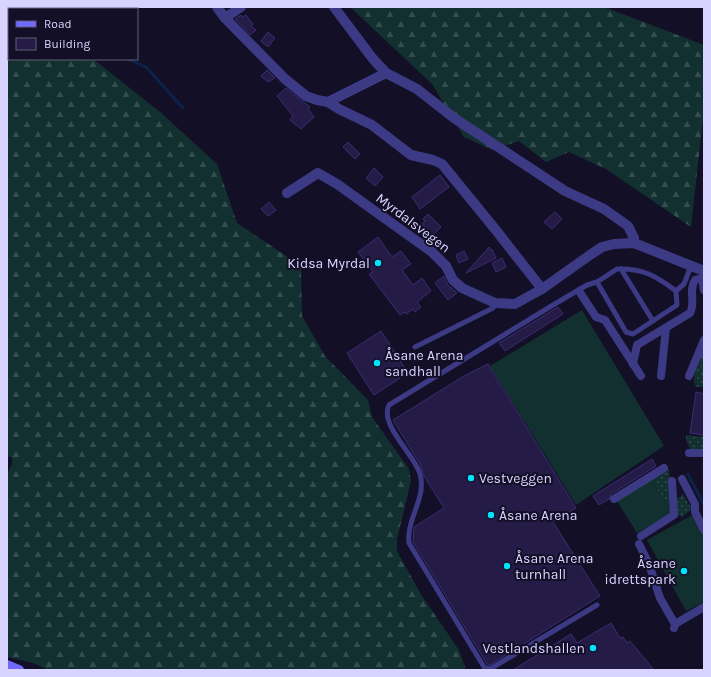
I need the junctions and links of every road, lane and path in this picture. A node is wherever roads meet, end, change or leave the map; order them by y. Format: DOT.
graph roads {
  1 [pos="217,7"];
  2 [pos="241,7"];
  3 [pos="334,7"];
  4 [pos="225,18"];
  5 [pos="386,73"];
  6 [pos="328,102"];
  7 [pos="287,193"];
  8 [pos="634,243"];
  9 [pos="691,266"];
  10 [pos="621,269"];
  11 [pos="704,271"];
  12 [pos="597,282"];
  13 [pos="542,289"];
  14 [pos="704,290"];
  15 [pos="579,291"];
  16 [pos="676,292"];
  17 [pos="495,303"];
  18 [pos="653,321"];
  19 [pos="666,328"];
  20 [pos="704,340"];
  21 [pos="415,347"];
  22 [pos="633,364"];
  23 [pos="641,376"];
  24 [pos="661,376"];
  25 [pos="689,376"];
  26 [pos="689,453"];
  27 [pos="704,453"];
  28 [pos="664,468"];
  29 [pos="682,479"];
  30 [pos="672,481"];
  31 [pos="614,499"];
  32 [pos="704,530"];
  33 [pos="597,604"];
  34 [pos="704,607"];
  35 [pos="7,665"];
  36 [pos="19,670"];
  1 -- 4 [label="street"];
  2 -- 4 [label="street"];
  3 -- 5 [label="street"];
  4 -- 6 [label="street"];
  5 -- 6 [label="street"];
  5 -- 8 [label="street"];
  6 -- 13 [label="street"];
  7 -- 17 [label="street, Myrdalsvegen"];
  8 -- 9 [label="street, Myrdalsvegen"];
  8 -- 13 [label="street, Myrdalsvegen"];
  9 -- 11 [label="street, Myrdalsvegen"];
  9 -- 16 [label="lane"];
  10 -- 12 [label="lane"];
  10 -- 16 [label="lane"];
  10 -- 18 [label="lane"];
  12 -- 15 [label="lane"];
  12 -- 18 [label="lane"];
  13 -- 17 [label="street, Myrdalsvegen"];
  14 -- 19 [label="street"];
  15 -- 22 [label="street"];
  15 -- 33 [label="lane"];
  16 -- 18 [label="lane"];
  17 -- 21 [label="lane"];
  19 -- 22 [label="street"];
  19 -- 24 [label="street"];
  20 -- 25 [label="street"];
  22 -- 23 [label="street"];
  26 -- 27 [label="street"];
  28 -- 31 [label="street"];
  29 -- 32 [label="street"];
  30 -- 34 [label="street"];
  35 -- 36 [label="main road"];
}
